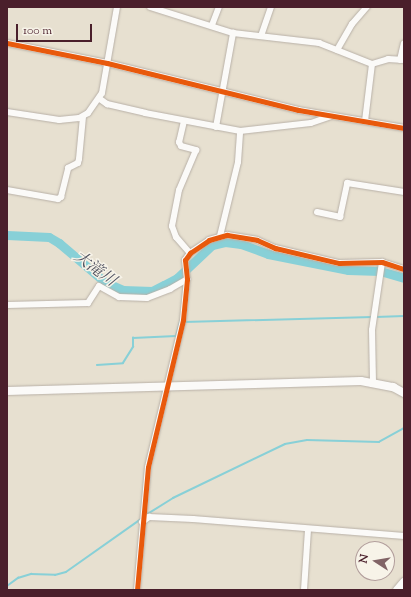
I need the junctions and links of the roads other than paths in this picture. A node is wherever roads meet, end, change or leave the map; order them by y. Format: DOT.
graph roads {
  1 [pos="117,7"];
  2 [pos="150,7"];
  3 [pos="219,7"];
  4 [pos="271,7"];
  5 [pos="367,7"];
  6 [pos="174,10"];
  7 [pos="212,25"];
  8 [pos="233,33"];
  9 [pos="261,36"];
  10 [pos="7,43"];
  11 [pos="404,43"];
  12 [pos="337,50"];
  13 [pos="402,60"];
  14 [pos="106,63"];
  15 [pos="372,64"];
  16 [pos="223,92"];
  17 [pos="100,99"];
  18 [pos="7,112"];
  19 [pos="331,116"];
  20 [pos="83,117"];
  21 [pos="184,121"];
  22 [pos="365,121"];
  23 [pos="216,127"];
  24 [pos="404,128"];
  25 [pos="240,132"];
  26 [pos="7,190"];
  27 [pos="404,192"];
  28 [pos="317,212"];
  29 [pos="220,236"];
  30 [pos="190,253"];
  31 [pos="382,263"];
  32 [pos="404,269"];
  33 [pos="187,277"];
  34 [pos="7,305"];
  35 [pos="373,382"];
  36 [pos="168,386"];
  37 [pos="7,391"];
  38 [pos="404,393"];
  39 [pos="142,522"];
  40 [pos="308,530"];
  41 [pos="404,536"];
  42 [pos="404,582"];
  43 [pos="137,590"];
  44 [pos="304,590"];
  45 [pos="397,590"];
  1 -- 14 [label="street"];
  2 -- 6 [label="street"];
  3 -- 7 [label="street"];
  4 -- 9 [label="street"];
  5 -- 12 [label="street"];
  6 -- 7 [label="street"];
  7 -- 8 [label="street"];
  8 -- 9 [label="street"];
  8 -- 16 [label="street"];
  9 -- 12 [label="street"];
  10 -- 14 [label="street"];
  11 -- 13 [label="street"];
  12 -- 15 [label="street"];
  13 -- 15 [label="street"];
  14 -- 16 [label="street"];
  14 -- 17 [label="street"];
  15 -- 22 [label="street"];
  16 -- 19 [label="street"];
  16 -- 23 [label="street"];
  17 -- 20 [label="street"];
  17 -- 21 [label="street"];
  18 -- 20 [label="street"];
  19 -- 22 [label="street"];
  19 -- 25 [label="street"];
  20 -- 26 [label="street"];
  21 -- 23 [label="street"];
  21 -- 30 [label="street"];
  22 -- 24 [label="street"];
  23 -- 25 [label="street"];
  25 -- 29 [label="street"];
  27 -- 28 [label="street"];
  29 -- 30 [label="street"];
  29 -- 31 [label="street"];
  30 -- 33 [label="street"];
  31 -- 32 [label="street"];
  31 -- 35 [label="street"];
  33 -- 34 [label="street"];
  33 -- 36 [label="street"];
  35 -- 36 [label="street"];
  35 -- 38 [label="street"];
  36 -- 37 [label="street"];
  36 -- 39 [label="street"];
  39 -- 40 [label="street"];
  39 -- 43 [label="street"];
  40 -- 41 [label="street"];
  40 -- 44 [label="street"];
  42 -- 45 [label="street"];
}
